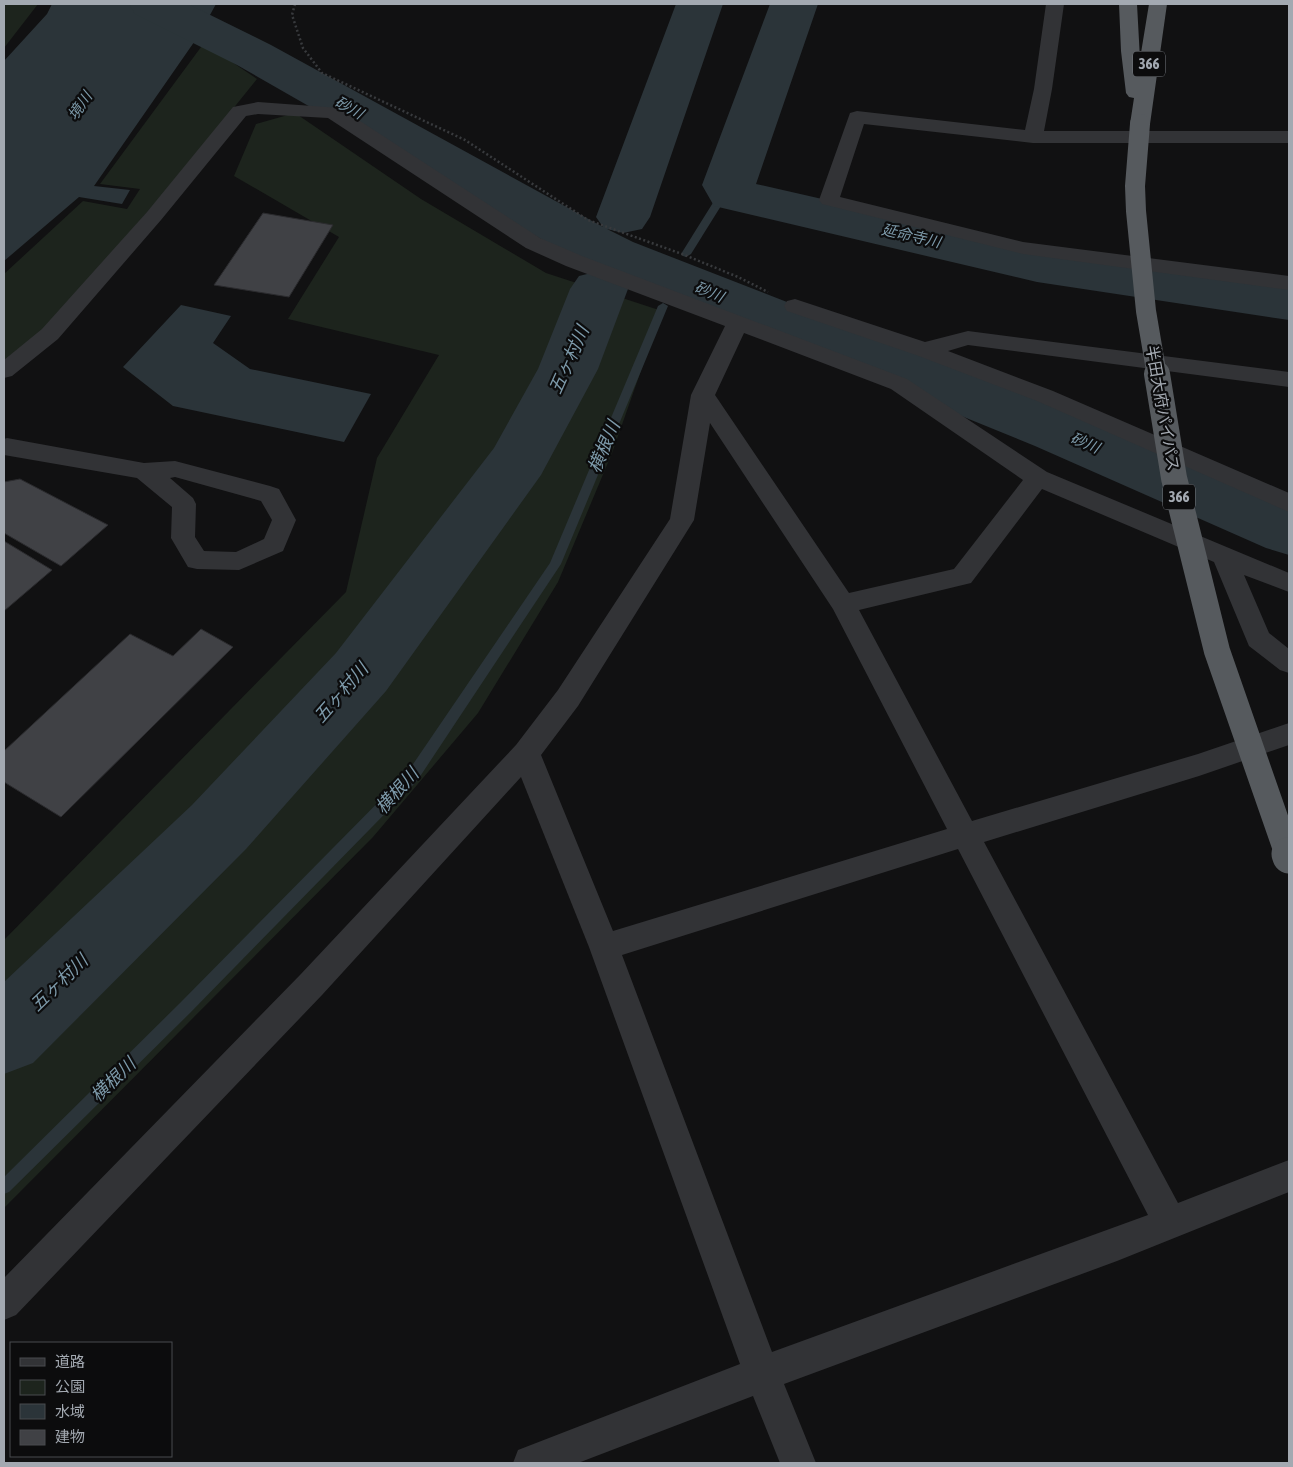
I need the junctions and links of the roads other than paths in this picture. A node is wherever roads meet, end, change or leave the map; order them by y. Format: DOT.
graph roads {
  1 [pos="1055,4"];
  2 [pos="1128,4"];
  3 [pos="1145,4"];
  4 [pos="1158,4"];
  5 [pos="1140,124"];
  6 [pos="1033,137"];
  7 [pos="1289,137"];
  8 [pos="1289,283"];
  9 [pos="795,306"];
  10 [pos="738,322"];
  11 [pos="924,351"];
  12 [pos="4,371"];
  13 [pos="1289,379"];
  14 [pos="900,383"];
  15 [pos="703,395"];
  16 [pos="4,447"];
  17 [pos="144,471"];
  18 [pos="1038,478"];
  19 [pos="1289,503"];
  20 [pos="1224,556"];
  21 [pos="1289,583"];
  22 [pos="843,604"];
  23 [pos="1289,663"];
  24 [pos="1289,734"];
  25 [pos="526,753"];
  26 [pos="965,835"];
  27 [pos="1289,857"];
  28 [pos="604,947"];
  29 [pos="1289,1176"];
  30 [pos="1170,1223"];
  31 [pos="4,1303"];
  32 [pos="762,1374"];
  33 [pos="531,1463"];
  34 [pos="798,1463"];
  1 -- 6 [label="street"];
  2 -- 5 [label="highway, 366"];
  3 -- 5 [label="highway, 半田大府パイパス / 366"];
  4 -- 5 [label="highway, 366"];
  5 -- 27 [label="highway, 半田大府パイパス / 366, bridge"];
  6 -- 7 [label="street"];
  6 -- 8 [label="street"];
  9 -- 11 [label="street"];
  10 -- 12 [label="street"];
  10 -- 14 [label="street"];
  10 -- 15 [label="street"];
  11 -- 13 [label="street"];
  11 -- 14 [label="street"];
  11 -- 19 [label="street"];
  14 -- 18 [label="street"];
  15 -- 22 [label="street"];
  15 -- 25 [label="street"];
  16 -- 17 [label="street"];
  17 -- 17 [label="street"];
  18 -- 20 [label="street"];
  18 -- 22 [label="street"];
  20 -- 21 [label="street"];
  20 -- 23 [label="street"];
  22 -- 26 [label="street"];
  24 -- 26 [label="street"];
  25 -- 28 [label="street"];
  25 -- 31 [label="street"];
  26 -- 28 [label="street"];
  26 -- 30 [label="street"];
  28 -- 32 [label="street"];
  29 -- 30 [label="street"];
  30 -- 32 [label="street"];
  32 -- 33 [label="street"];
  32 -- 34 [label="street"];
}
